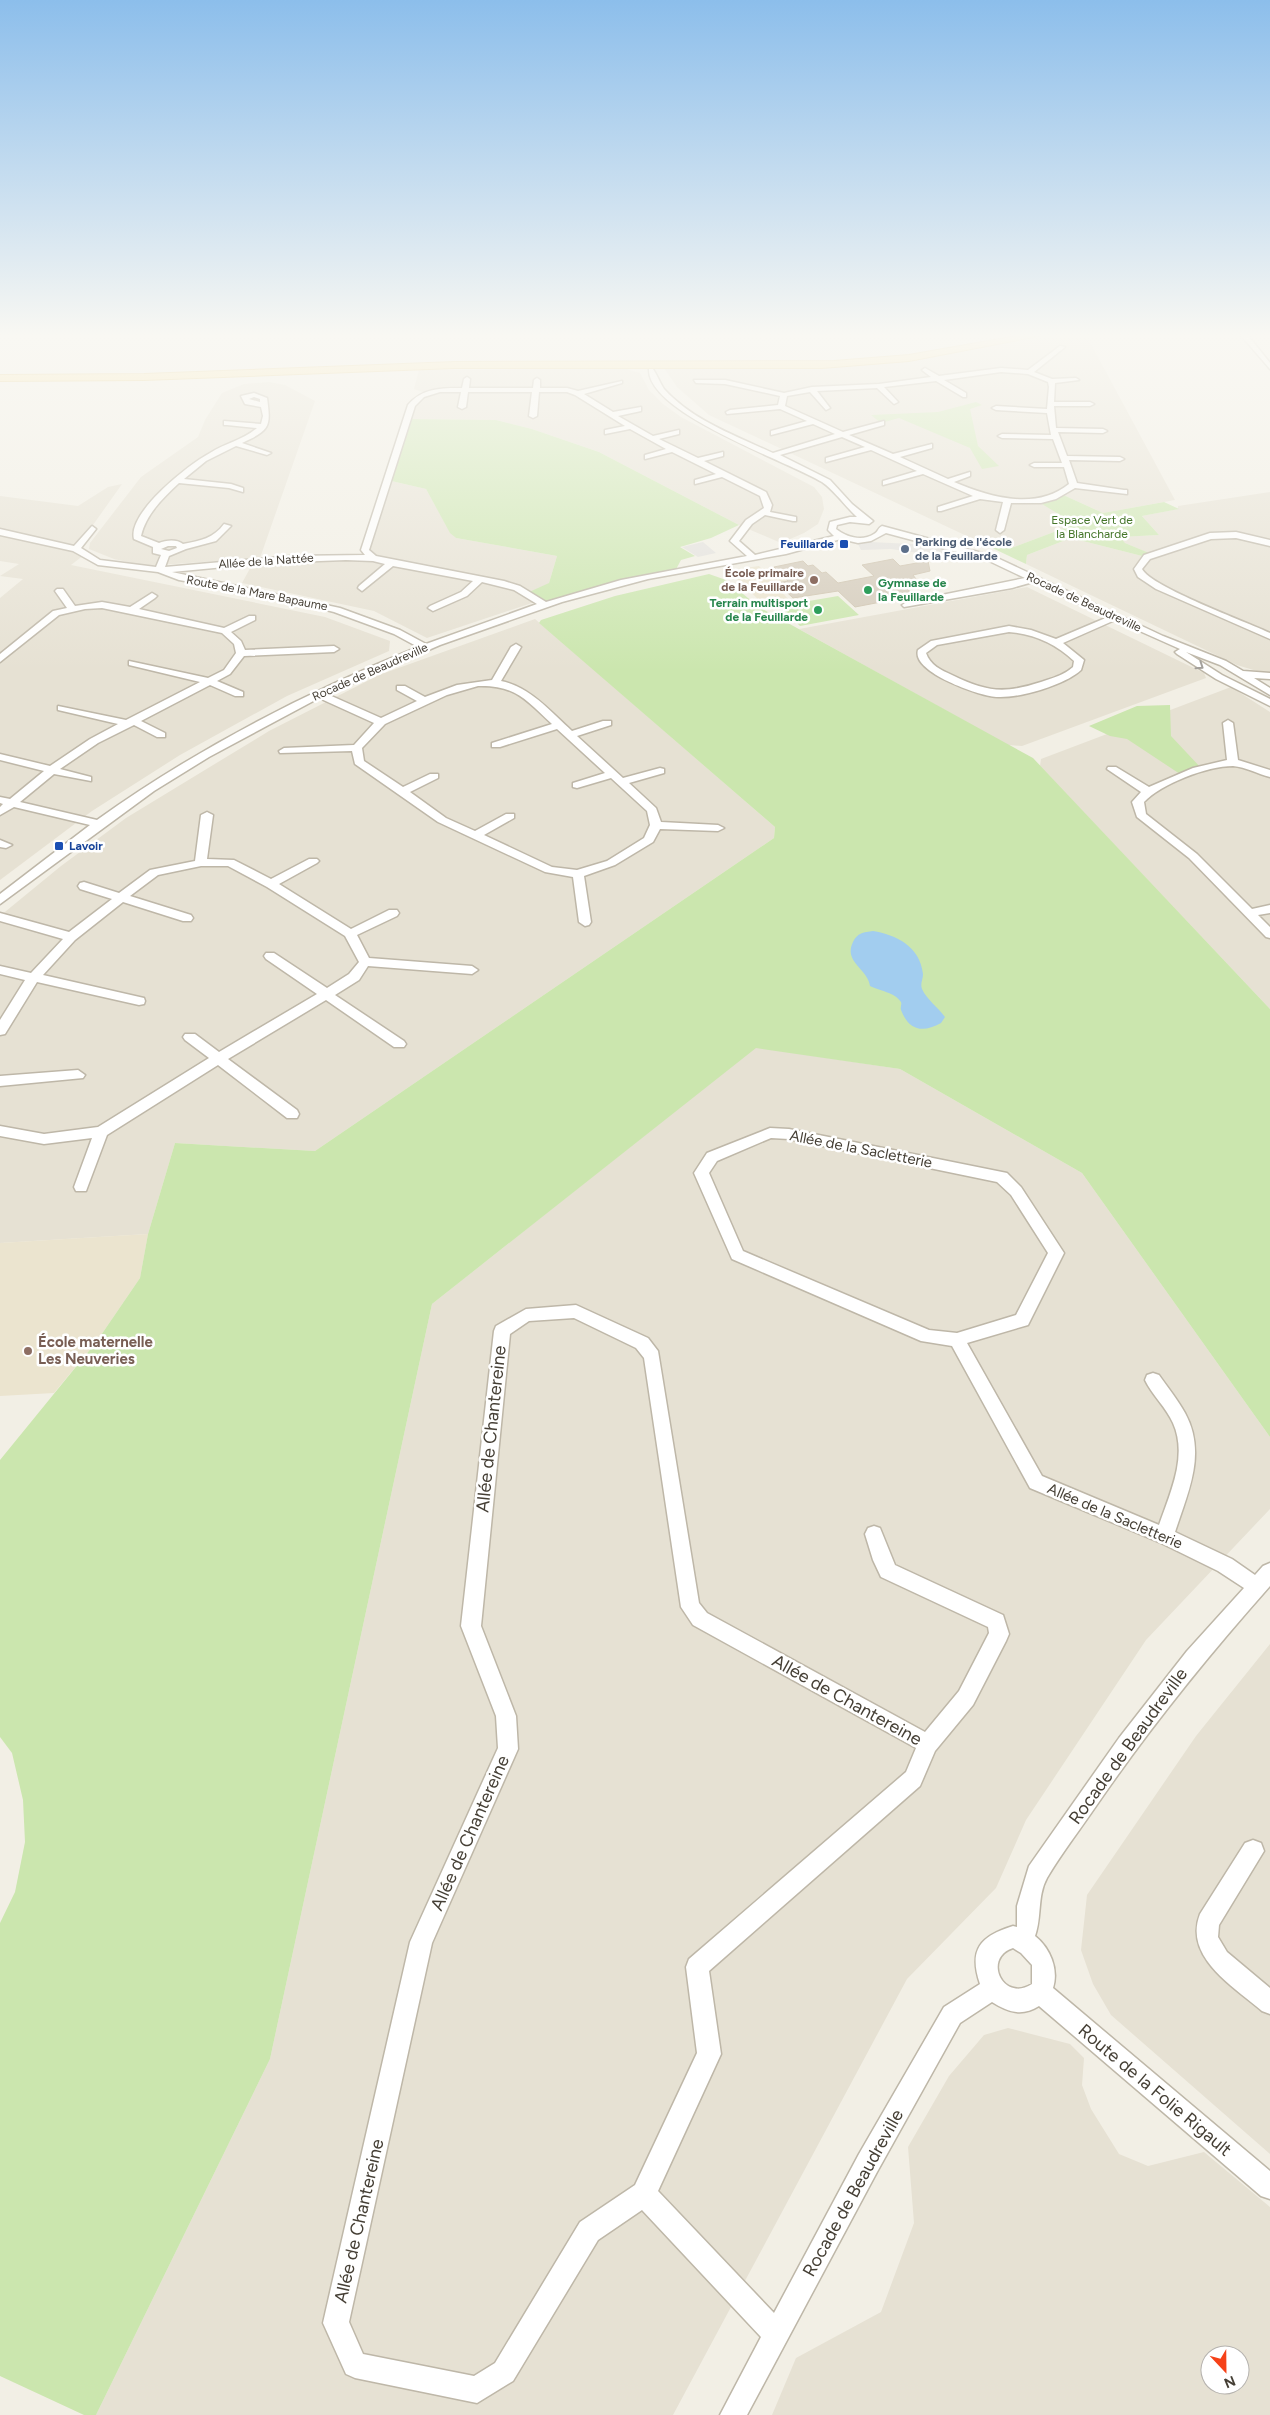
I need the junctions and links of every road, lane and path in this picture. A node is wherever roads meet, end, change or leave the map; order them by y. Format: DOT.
graph roads {
  1 [pos="229,446"];
  2 [pos="243,446"];
  3 [pos="399,446"];
  4 [pos="667,446"];
  5 [pos="754,446"];
  6 [pos="805,446"];
  7 [pos="865,446"];
  8 [pos="929,446"];
  9 [pos="1060,446"];
  10 [pos="870,448"];
  11 [pos="673,449"];
  12 [pos="267,453"];
  13 [pos="720,454"];
  14 [pos="773,455"];
  15 [pos="648,457"];
  16 [pos="892,457"];
  17 [pos="1120,459"];
  18 [pos="829,460"];
  19 [pos="697,462"];
  20 [pos="1066,462"];
  21 [pos="1034,465"];
  22 [pos="923,471"];
  23 [pos="723,474"];
  24 [pos="967,474"];
  25 [pos="178,481"];
  26 [pos="698,482"];
  27 [pos="946,482"];
  28 [pos="757,483"];
  29 [pos="886,483"];
  30 [pos="1073,485"];
  31 [pos="748,486"];
  32 [pos="240,490"];
  33 [pos="1124,492"];
  34 [pos="839,495"];
  35 [pos="980,496"];
  36 [pos="1007,502"];
  37 [pos="941,509"];
  38 [pos="765,513"];
  39 [pos="793,519"];
  40 [pos="865,520"];
  41 [pos="837,522"];
  42 [pos="227,526"];
  43 [pos="92,529"];
  44 [pos="882,529"];
  45 [pos="832,530"];
  46 [pos="1000,530"];
  47 [pos="0,532"];
  48 [pos="840,537"];
  49 [pos="875,537"];
  50 [pos="1270,544"];
  51 [pos="159,546"];
  52 [pos="182,547"];
  53 [pos="952,547"];
  54 [pos="76,549"];
  55 [pos="787,551"];
  56 [pos="166,554"];
  57 [pos="753,557"];
  58 [pos="373,558"];
  59 [pos="391,562"];
  60 [pos="159,570"];
  61 [pos="481,578"];
  62 [pos="1035,578"];
  63 [pos="362,588"];
  64 [pos="60,591"];
  65 [pos="152,596"];
  66 [pos="907,605"];
  67 [pos="546,606"];
  68 [pos="433,608"];
  69 [pos="73,609"];
  70 [pos="132,610"];
  71 [pos="1115,617"];
  72 [pos="252,618"];
  73 [pos="225,631"];
  74 [pos="1270,636"];
  75 [pos="1160,638"];
  76 [pos="1055,643"];
  77 [pos="0,644"];
  78 [pos="16,646"];
  79 [pos="425,647"];
  80 [pos="516,647"];
  81 [pos="334,649"];
  82 [pos="241,653"];
  83 [pos="0,659"];
  84 [pos="132,663"];
  85 [pos="1243,673"];
  86 [pos="1270,677"];
  87 [pos="1219,678"];
  88 [pos="210,682"];
  89 [pos="495,684"];
  90 [pos="401,688"];
  91 [pos="1266,689"];
  92 [pos="239,694"];
  93 [pos="318,694"];
  94 [pos="425,701"];
  95 [pos="1270,702"];
  96 [pos="62,708"];
  97 [pos="132,722"];
  98 [pos="381,722"];
  99 [pos="607,723"];
  100 [pos="1228,724"];
  101 [pos="560,726"];
  102 [pos="570,734"];
  103 [pos="161,735"];
  104 [pos="496,745"];
  105 [pos="357,748"];
  106 [pos="284,751"];
  107 [pos="0,757"];
  108 [pos="1233,763"];
  109 [pos="53,769"];
  110 [pos="1112,769"];
  111 [pos="660,771"];
  112 [pos="613,774"];
  113 [pos="1270,774"];
  114 [pos="434,776"];
  115 [pos="87,779"];
  116 [pos="622,782"];
  117 [pos="577,785"];
  118 [pos="1147,791"];
  119 [pos="402,792"];
  120 [pos="0,800"];
  121 [pos="12,803"];
  122 [pos="0,812"];
  123 [pos="207,815"];
  124 [pos="510,816"];
  125 [pos="99,824"];
  126 [pos="656,825"];
  127 [pos="718,828"];
  128 [pos="474,836"];
  129 [pos="313,861"];
  130 [pos="201,863"];
  131 [pos="578,874"];
  132 [pos="271,884"];
  133 [pos="84,886"];
  134 [pos="120,899"];
  135 [pos="0,900"];
  136 [pos="1270,909"];
  137 [pos="393,913"];
  138 [pos="1249,913"];
  139 [pos="0,917"];
  140 [pos="187,918"];
  141 [pos="585,922"];
  142 [pos="350,934"];
  143 [pos="1270,934"];
  144 [pos="71,937"];
  145 [pos="270,956"];
  146 [pos="365,962"];
  147 [pos="0,970"];
  148 [pos="472,970"];
  149 [pos="33,978"];
  150 [pos="327,994"];
  151 [pos="138,1001"];
  152 [pos="0,1031"];
  153 [pos="190,1037"];
  154 [pos="399,1044"];
  155 [pos="217,1059"];
  156 [pos="78,1075"];
  157 [pos="0,1081"];
  158 [pos="292,1114"];
  159 [pos="0,1131"];
  160 [pos="100,1132"];
  161 [pos="81,1187"];
  162 [pos="957,1340"];
  163 [pos="1153,1380"];
  164 [pos="874,1534"];
  165 [pos="1165,1536"];
  166 [pos="1270,1572"];
  167 [pos="1256,1586"];
  168 [pos="928,1744"];
  169 [pos="1253,1851"];
  170 [pos="1023,1940"];
  171 [pos="994,1988"];
  172 [pos="1041,1991"];
  173 [pos="1270,2003"];
  174 [pos="1270,2187"];
  175 [pos="644,2194"];
  176 [pos="776,2334"];
  177 [pos="733,2415"];
  1 -- 25 [label="street"];
  2 -- 12 [label="street"];
  3 -- 58 [label="street"];
  4 -- 11 [label="street"];
  5 -- 14 [label="street"];
  6 -- 14 [label="street"];
  7 -- 10 [label="street"];
  8 -- 16 [label="street"];
  9 -- 20 [label="street"];
  10 -- 16 [label="street"];
  10 -- 18 [label="street"];
  11 -- 15 [label="street"];
  11 -- 19 [label="street"];
  13 -- 19 [label="street"];
  14 -- 34 [label="street"];
  16 -- 22 [label="street"];
  17 -- 20 [label="street"];
  19 -- 23 [label="street"];
  20 -- 21 [label="street"];
  20 -- 30 [label="street"];
  22 -- 27 [label="street"];
  22 -- 29 [label="street"];
  23 -- 26 [label="street"];
  23 -- 31 [label="street"];
  24 -- 27 [label="street"];
  25 -- 32 [label="street"];
  25 -- 51 [label="street"];
  27 -- 35 [label="street"];
  28 -- 31 [label="street"];
  30 -- 33 [label="street"];
  30 -- 36 [label="street"];
  31 -- 38 [label="street"];
  34 -- 40 [label="street"];
  34 -- 41 [label="street"];
  35 -- 36 [label="street"];
  35 -- 37 [label="street"];
  36 -- 46 [label="street"];
  38 -- 39 [label="street"];
  38 -- 57 [label="street"];
  40 -- 41 [label="street"];
  40 -- 44 [label="street, Rocade de Beaudreville"];
  41 -- 45 [label="street"];
  42 -- 52 [label="street"];
  43 -- 54 [label="street"];
  44 -- 49 [label="street"];
  44 -- 53 [label="street, Rocade de Beaudreville"];
  45 -- 48 [label="street"];
  45 -- 55 [label="street, Rocade de Beaudreville"];
  47 -- 54 [label="street"];
  48 -- 49 [label="street, Rocade de Beaudreville"];
  48 -- 55 [label="street, Rocade de Beaudreville"];
  49 -- 53 [label="street, Rocade de Beaudreville"];
  50 -- 74 [label="street"];
  51 -- 52 [label="street"];
  51 -- 56 [label="street"];
  52 -- 56 [label="street"];
  53 -- 62 [label="street, Rocade de Beaudreville"];
  54 -- 60 [label="street, Route de la Mare Bapaume"];
  55 -- 57 [label="street, Rocade de Beaudreville"];
  56 -- 60 [label="street"];
  57 -- 67 [label="street, Rocade de Beaudreville"];
  58 -- 59 [label="street, Allée de la Nattée"];
  58 -- 60 [label="street, Allée de la Nattée"];
  59 -- 61 [label="street, Allée de la Nattée"];
  59 -- 63 [label="street"];
  60 -- 79 [label="street, Route de la Mare Bapaume"];
  61 -- 67 [label="street, Allée de la Nattée"];
  61 -- 68 [label="street"];
  62 -- 66 [label="street"];
  62 -- 71 [label="street, Rocade de Beaudreville"];
  64 -- 69 [label="street"];
  65 -- 70 [label="street"];
  67 -- 79 [label="street, Rocade de Beaudreville"];
  69 -- 70 [label="street"];
  69 -- 78 [label="street"];
  70 -- 73 [label="street"];
  71 -- 75 [label="street, Rocade de Beaudreville"];
  71 -- 76 [label="street"];
  72 -- 73 [label="street"];
  73 -- 82 [label="street"];
  75 -- 85 [label="street, Rocade de Beaudreville"];
  75 -- 87 [label="street, Rocade de Beaudreville, one-way"];
  76 -- 76 [label="street"];
  77 -- 78 [label="street"];
  78 -- 83 [label="street"];
  79 -- 93 [label="street, Rocade de Beaudreville"];
  80 -- 89 [label="street"];
  81 -- 82 [label="street"];
  82 -- 88 [label="street"];
  84 -- 88 [label="street"];
  85 -- 86 [label="street"];
  85 -- 87 [label="street"];
  85 -- 91 [label="street, Rocade de Beaudreville"];
  86 -- 91 [label="street"];
  87 -- 95 [label="street, Rocade de Beaudreville"];
  88 -- 92 [label="street"];
  88 -- 97 [label="street"];
  89 -- 94 [label="street"];
  89 -- 101 [label="street"];
  90 -- 94 [label="street"];
  93 -- 98 [label="street"];
  93 -- 125 [label="street, Rocade de Beaudreville"];
  94 -- 98 [label="street"];
  96 -- 97 [label="street"];
  97 -- 103 [label="street"];
  97 -- 109 [label="street"];
  98 -- 105 [label="street"];
  99 -- 102 [label="street"];
  100 -- 108 [label="street"];
  101 -- 102 [label="street"];
  101 -- 104 [label="street"];
  102 -- 112 [label="street"];
  105 -- 106 [label="street"];
  105 -- 119 [label="street"];
  107 -- 109 [label="street"];
  108 -- 113 [label="street"];
  108 -- 118 [label="street"];
  109 -- 115 [label="street"];
  109 -- 121 [label="street"];
  110 -- 118 [label="street"];
  111 -- 116 [label="street"];
  112 -- 116 [label="street"];
  112 -- 117 [label="street"];
  114 -- 119 [label="street"];
  116 -- 126 [label="street"];
  118 -- 138 [label="street"];
  119 -- 128 [label="street"];
  120 -- 121 [label="street"];
  121 -- 122 [label="street"];
  121 -- 125 [label="street"];
  123 -- 130 [label="street"];
  124 -- 128 [label="street"];
  125 -- 135 [label="street, Rocade de Beaudreville"];
  126 -- 127 [label="street"];
  126 -- 131 [label="street"];
  128 -- 131 [label="street"];
  129 -- 132 [label="street"];
  130 -- 132 [label="street"];
  130 -- 134 [label="street"];
  131 -- 141 [label="street"];
  132 -- 142 [label="street"];
  133 -- 134 [label="street"];
  134 -- 140 [label="street"];
  134 -- 144 [label="street"];
  136 -- 138 [label="street"];
  137 -- 142 [label="street"];
  138 -- 143 [label="street"];
  139 -- 144 [label="street"];
  142 -- 146 [label="street"];
  144 -- 149 [label="street"];
  145 -- 150 [label="street"];
  146 -- 148 [label="street"];
  146 -- 150 [label="street"];
  147 -- 149 [label="street"];
  149 -- 151 [label="street"];
  149 -- 152 [label="street"];
  150 -- 154 [label="street"];
  150 -- 155 [label="street"];
  153 -- 155 [label="street"];
  155 -- 158 [label="street"];
  155 -- 160 [label="street"];
  156 -- 157 [label="street"];
  159 -- 160 [label="street"];
  160 -- 161 [label="street"];
  162 -- 162 [label="street, Allée de la Sacletterie"];
  162 -- 165 [label="street, Allée de la Sacletterie"];
  163 -- 165 [label="street"];
  164 -- 168 [label="street"];
  165 -- 167 [label="street, Allée de la Sacletterie"];
  166 -- 167 [label="street, Rocade de Beaudreville"];
  167 -- 170 [label="street, Rocade de Beaudreville"];
  168 -- 175 [label="street, Allée de Chantereine"];
  168 -- 175 [label="street, Allée de Chantereine"];
  169 -- 173 [label="street"];
  170 -- 171 [label="street"];
  170 -- 172 [label="street"];
  171 -- 172 [label="street"];
  171 -- 176 [label="street, Rocade de Beaudreville"];
  172 -- 174 [label="street, Route de la Folie Rigault"];
  175 -- 176 [label="street"];
  176 -- 177 [label="street, Rocade de Beaudreville"];
}
